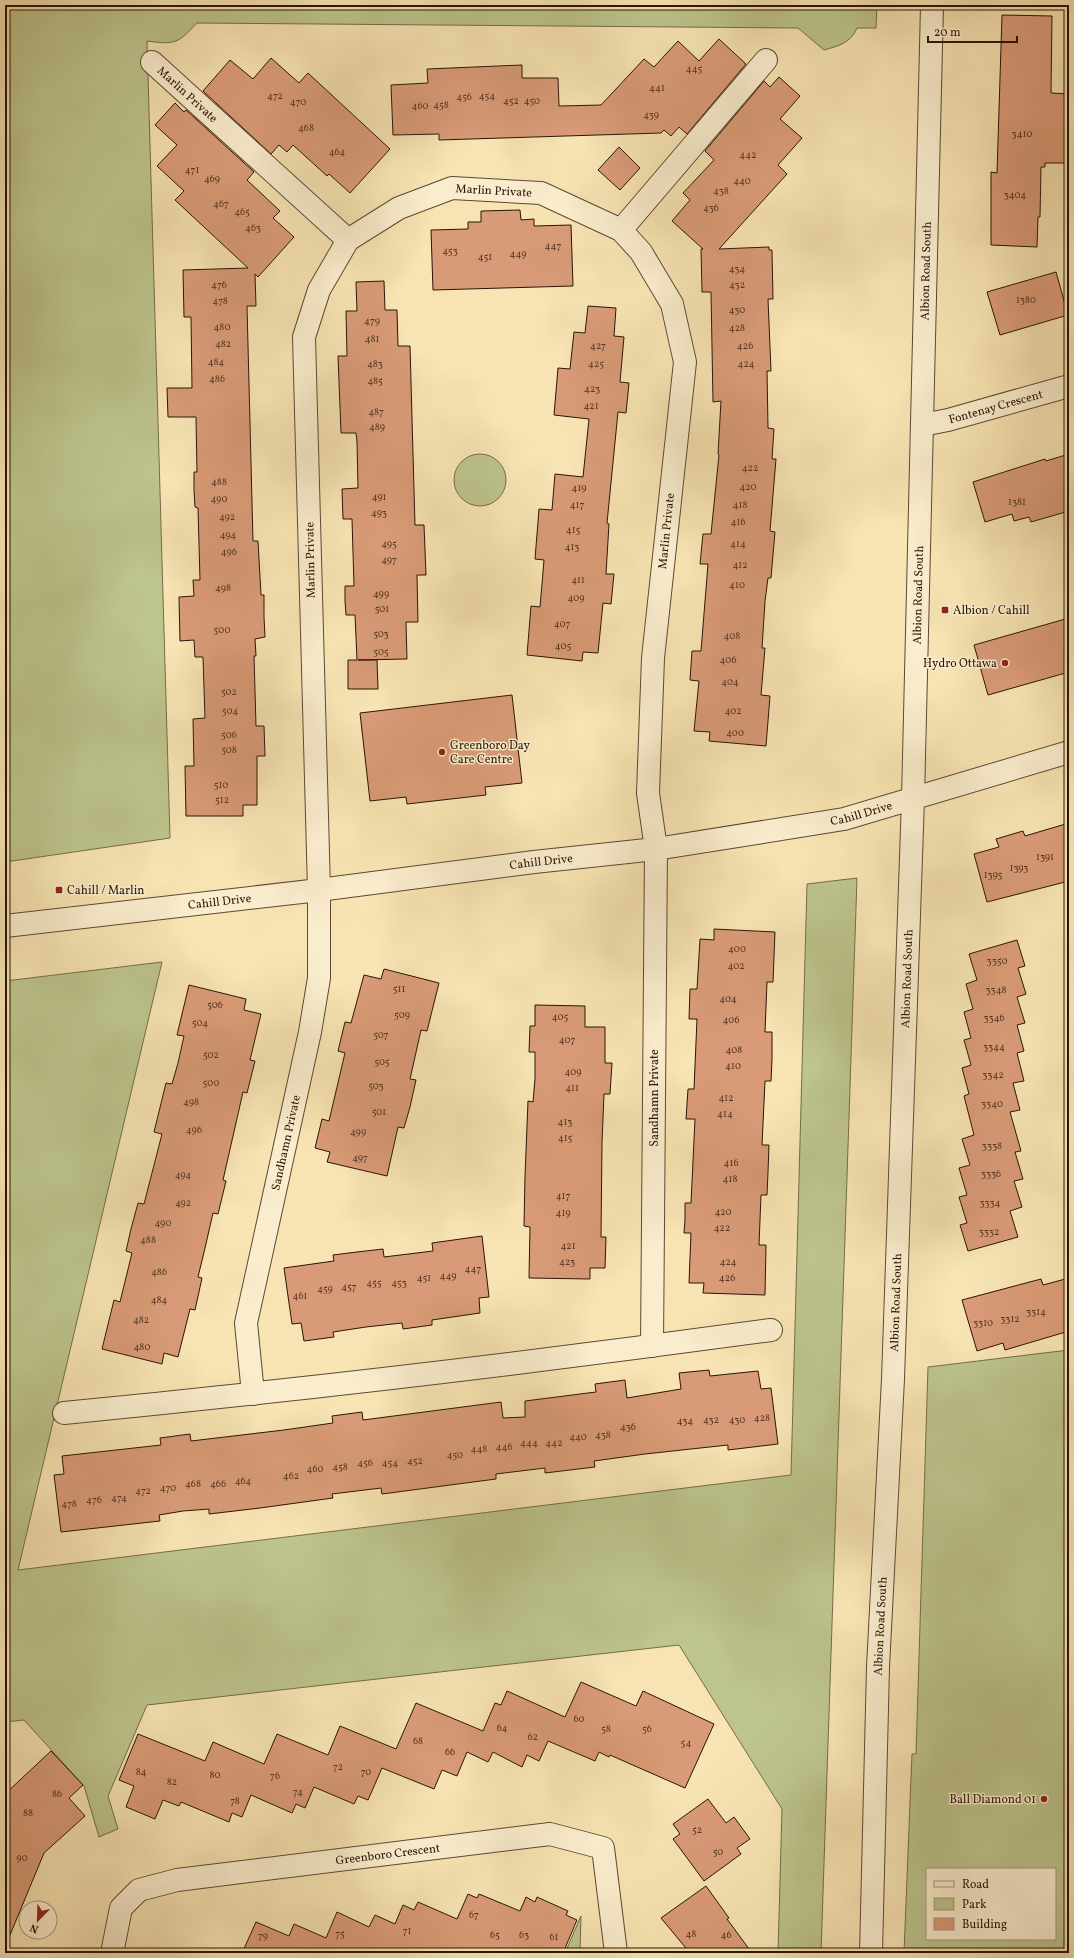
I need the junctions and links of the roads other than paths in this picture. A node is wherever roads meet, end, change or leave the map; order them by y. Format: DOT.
graph roads {
  1 [pos="932,5"];
  2 [pos="766,60"];
  3 [pos="152,62"];
  4 [pos="621,230"];
  5 [pos="348,240"];
  6 [pos="1069,386"];
  7 [pos="922,426"];
  8 [pos="1069,752"];
  9 [pos="912,799"];
  10 [pos="656,849"];
  11 [pos="319,890"];
  12 [pos="5,926"];
  13 [pos="770,1330"];
  14 [pos="652,1346"];
  15 [pos="253,1394"];
  16 [pos="64,1413"];
  17 [pos="112,1953"];
  18 [pos="616,1953"];
  19 [pos="871,1953"];
  1 -- 7 [label="street, Albion Road South"];
  2 -- 4 [label="street"];
  3 -- 5 [label="street, Marlin Private"];
  4 -- 5 [label="street, Marlin Private"];
  4 -- 10 [label="street, Marlin Private"];
  5 -- 11 [label="street, Marlin Private"];
  6 -- 7 [label="street, Fontenay Crescent"];
  7 -- 9 [label="street, Albion Road South"];
  8 -- 9 [label="street, Cahill Drive"];
  9 -- 10 [label="street, Cahill Drive"];
  9 -- 19 [label="street, Albion Road South"];
  10 -- 11 [label="street, Cahill Drive"];
  10 -- 14 [label="street, Sandhamn Private"];
  11 -- 12 [label="street, Cahill Drive"];
  11 -- 15 [label="street, Sandhamn Private"];
  13 -- 14 [label="street"];
  14 -- 15 [label="street"];
  15 -- 16 [label="street"];
  17 -- 18 [label="street, Greenboro Crescent"];
}
